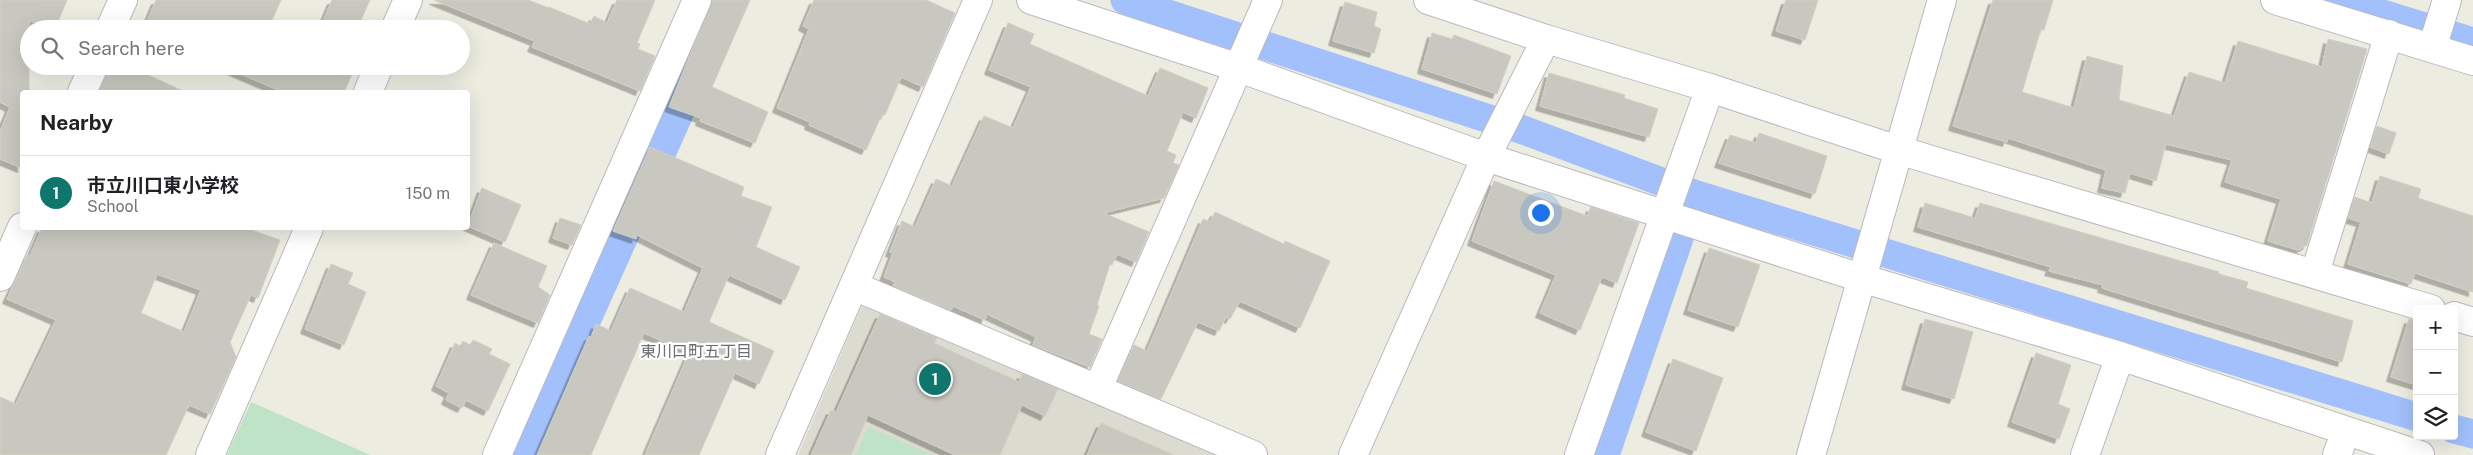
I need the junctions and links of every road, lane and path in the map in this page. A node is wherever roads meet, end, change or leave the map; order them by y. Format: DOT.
graph roads {
  1 [pos="123,0"];
  2 [pos="408,0"];
  3 [pos="697,0"];
  4 [pos="978,0"];
  5 [pos="1031,0"];
  6 [pos="1268,0"];
  7 [pos="1428,0"];
  8 [pos="1942,0"];
  9 [pos="2274,0"];
  10 [pos="2447,0"];
  11 [pos="114,20"];
  12 [pos="399,20"];
  13 [pos="2389,34"];
  14 [pos="1546,39"];
  15 [pos="2432,48"];
  16 [pos="2473,61"];
  17 [pos="1239,68"];
  18 [pos="90,75"];
  19 [pos="375,75"];
  20 [pos="1710,88"];
  21 [pos="83,90"];
  22 [pos="369,90"];
  23 [pos="1898,150"];
  24 [pos="1486,157"];
  25 [pos="1676,215"];
  26 [pos="20,230"];
  27 [pos="308,230"];
  28 [pos="2315,273"];
  29 [pos="1862,274"];
  30 [pos="0,277"];
  31 [pos="854,286"];
  32 [pos="2418,305"];
  33 [pos="2458,317"];
  34 [pos="2473,322"];
  35 [pos="2120,356"];
  36 [pos="1098,388"];
  37 [pos="2342,443"];
  38 [pos="210,455"];
  39 [pos="497,455"];
  40 [pos="780,455"];
  41 [pos="1253,455"];
  42 [pos="1354,455"];
  43 [pos="1579,455"];
  44 [pos="1812,455"];
  45 [pos="2085,455"];
  46 [pos="2420,455"];
  1 -- 11 [label="street"];
  2 -- 12 [label="street"];
  3 -- 39 [label="street"];
  4 -- 31 [label="street"];
  5 -- 17 [label="street"];
  6 -- 17 [label="street"];
  7 -- 14 [label="street"];
  8 -- 23 [label="street"];
  9 -- 13 [label="street"];
  10 -- 15 [label="street"];
  13 -- 15 [label="street"];
  13 -- 28 [label="street"];
  14 -- 20 [label="street"];
  14 -- 24 [label="street"];
  15 -- 16 [label="street"];
  17 -- 24 [label="street"];
  17 -- 36 [label="street"];
  18 -- 21 [label="street"];
  19 -- 22 [label="street"];
  20 -- 23 [label="street"];
  20 -- 25 [label="street"];
  23 -- 28 [label="street"];
  23 -- 29 [label="street"];
  24 -- 25 [label="street"];
  24 -- 42 [label="street"];
  25 -- 29 [label="street"];
  25 -- 43 [label="street"];
  26 -- 30 [label="street"];
  27 -- 38 [label="street"];
  28 -- 32 [label="street"];
  29 -- 35 [label="street"];
  29 -- 44 [label="street"];
  31 -- 36 [label="street"];
  31 -- 40 [label="street"];
  33 -- 34 [label="street"];
  35 -- 37 [label="street"];
  35 -- 45 [label="street"];
  36 -- 41 [label="street"];
  37 -- 46 [label="street"];
}
